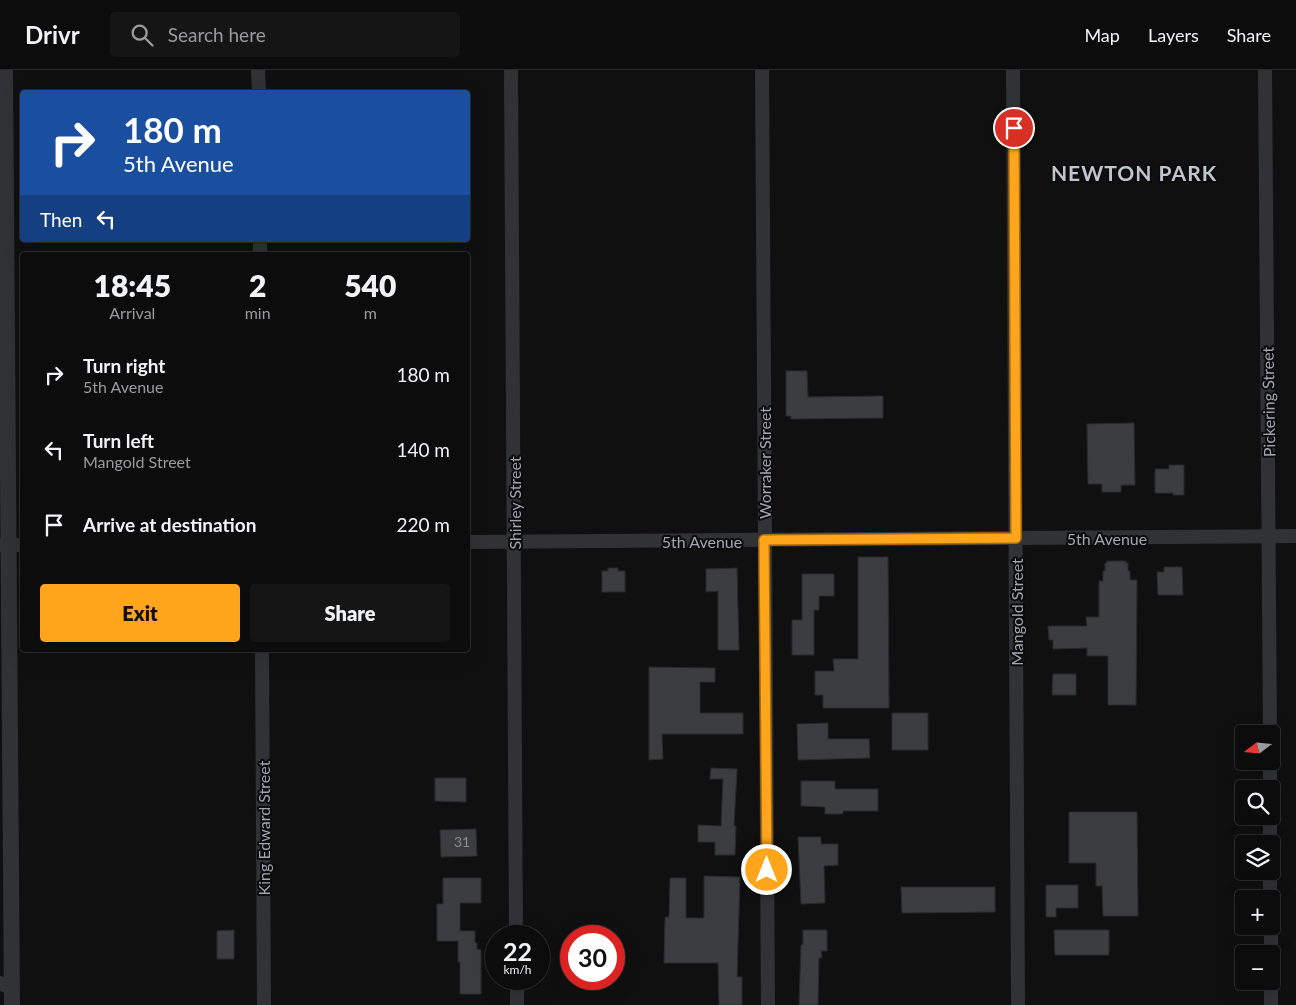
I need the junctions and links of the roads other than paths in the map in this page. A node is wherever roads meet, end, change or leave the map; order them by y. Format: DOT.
graph roads {
  1 [pos="5,70"];
  2 [pos="258,70"];
  3 [pos="511,70"];
  4 [pos="762,70"];
  5 [pos="1013,70"];
  6 [pos="1265,70"];
  7 [pos="259,90"];
  8 [pos="1296,536"];
  9 [pos="1269,537"];
  10 [pos="1016,538"];
  11 [pos="764,540"];
  12 [pos="470,542"];
  13 [pos="515,542"];
  14 [pos="10,545"];
  15 [pos="262,652"];
  16 [pos="1270,725"];
  17 [pos="516,925"];
  18 [pos="517,990"];
  19 [pos="1271,990"];
  20 [pos="8,992"];
  21 [pos="264,1005"];
  22 [pos="517,1005"];
  23 [pos="768,1005"];
  24 [pos="1018,1005"];
  25 [pos="1271,1005"];
  1 -- 14 [label="street"];
  2 -- 7 [label="street"];
  3 -- 13 [label="street, Shirley Street"];
  4 -- 11 [label="street, Worraker Street"];
  5 -- 10 [label="street, Mangold Street"];
  6 -- 9 [label="street, Pickering Street"];
  8 -- 9 [label="street, 5th Avenue"];
  9 -- 10 [label="street, 5th Avenue"];
  9 -- 16 [label="street, Pickering Street"];
  10 -- 11 [label="street, 5th Avenue"];
  10 -- 24 [label="street, Mangold Street"];
  11 -- 13 [label="street, 5th Avenue"];
  11 -- 23 [label="street, Worraker Street"];
  12 -- 13 [label="street, 5th Avenue"];
  13 -- 17 [label="street, Shirley Street"];
  14 -- 20 [label="street"];
  15 -- 21 [label="street, King Edward Street"];
  18 -- 22 [label="street"];
  19 -- 25 [label="street"];
}
